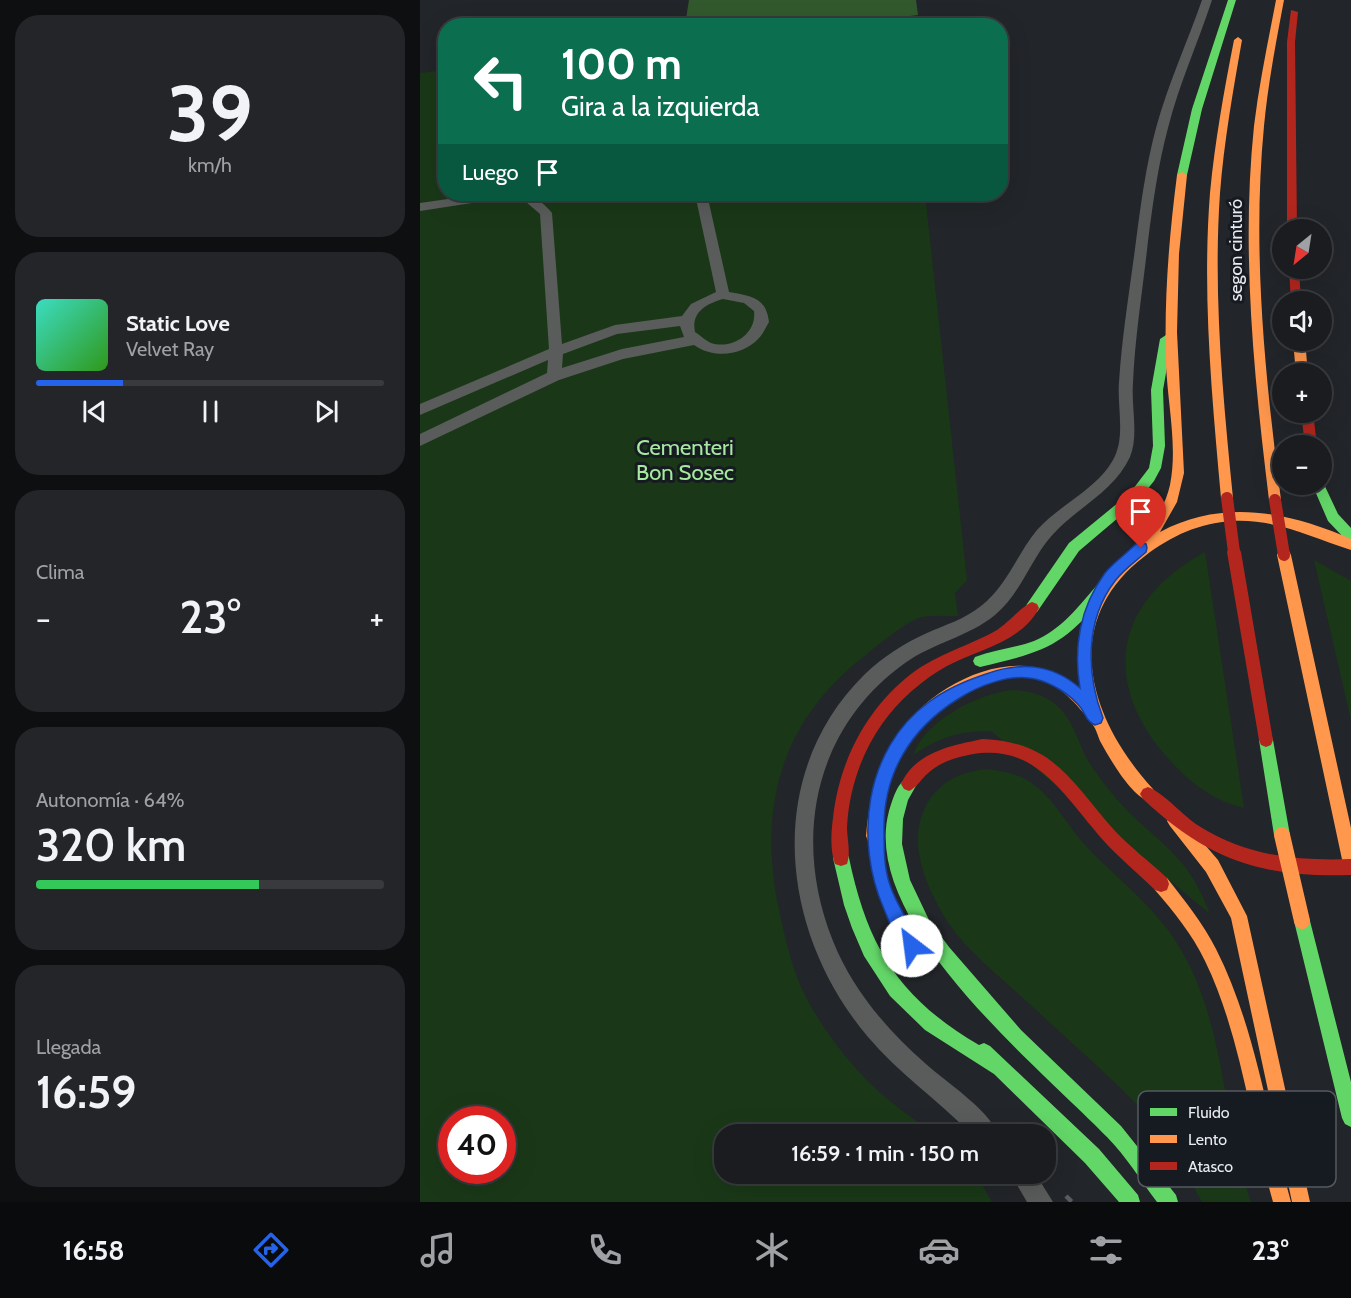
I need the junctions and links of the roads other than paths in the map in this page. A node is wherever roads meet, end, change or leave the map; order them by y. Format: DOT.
graph roads {
  1 [pos="1207,0"];
  2 [pos="1232,0"];
  3 [pos="1280,0"];
  4 [pos="1295,0"];
  5 [pos="1240,31"];
  6 [pos="459,201"];
  7 [pos="531,201"];
  8 [pos="702,201"];
  9 [pos="420,207"];
  10 [pos="1293,219"];
  11 [pos="723,295"];
  12 [pos="1171,313"];
  13 [pos="687,320"];
  14 [pos="694,340"];
  15 [pos="556,351"];
  16 [pos="554,376"];
  17 [pos="420,410"];
  18 [pos="420,440"];
  19 [pos="1323,495"];
  20 [pos="1351,536"];
  21 [pos="1351,544"];
  22 [pos="1141,548"];
  23 [pos="1103,588"];
  24 [pos="933,684"];
  25 [pos="1095,718"];
  26 [pos="1175,821"];
  27 [pos="876,853"];
  28 [pos="1351,865"];
  29 [pos="972,1008"];
  30 [pos="953,1022"];
  31 [pos="1016,1037"];
  32 [pos="1001,1068"];
  33 [pos="1252,1091"];
  34 [pos="1277,1091"];
  35 [pos="1351,1118"];
  36 [pos="976,1124"];
  37 [pos="1138,1160"];
  38 [pos="1029,1184"];
  39 [pos="1158,1187"];
  40 [pos="1277,1187"];
  41 [pos="1297,1187"];
  42 [pos="1041,1202"];
  43 [pos="1131,1202"];
  44 [pos="1169,1202"];
  45 [pos="1282,1202"];
  46 [pos="1300,1202"];
  1 -- 36 [label="lane"];
  2 -- 12 [label="main road"];
  3 -- 28 [label="main road, segon cinturó, bridge"];
  4 -- 10 [label="main road"];
  5 -- 35 [label="main road, segon cinturó, bridge"];
  6 -- 9 [label="lane"];
  7 -- 15 [label="lane"];
  8 -- 11 [label="lane"];
  11 -- 13 [label="lane"];
  11 -- 14 [label="lane"];
  12 -- 22 [label="main road"];
  12 -- 32 [label="main road"];
  13 -- 14 [label="lane"];
  13 -- 15 [label="lane"];
  14 -- 16 [label="lane"];
  15 -- 16 [label="lane"];
  15 -- 17 [label="lane"];
  16 -- 18 [label="lane"];
  19 -- 20 [label="main road"];
  21 -- 22 [label="main road"];
  22 -- 23 [label="main road"];
  23 -- 24 [label="main road"];
  23 -- 25 [label="main road"];
  25 -- 26 [label="main road"];
  25 -- 27 [label="main road"];
  26 -- 28 [label="main road"];
  26 -- 34 [label="main road"];
  29 -- 31 [label="main road"];
  30 -- 32 [label="main road"];
  31 -- 33 [label="main road"];
  31 -- 37 [label="main road"];
  32 -- 43 [label="main road"];
  38 -- 42 [label="lane"];
  39 -- 44 [label="main road"];
  40 -- 45 [label="main road"];
  41 -- 46 [label="main road"];
}
